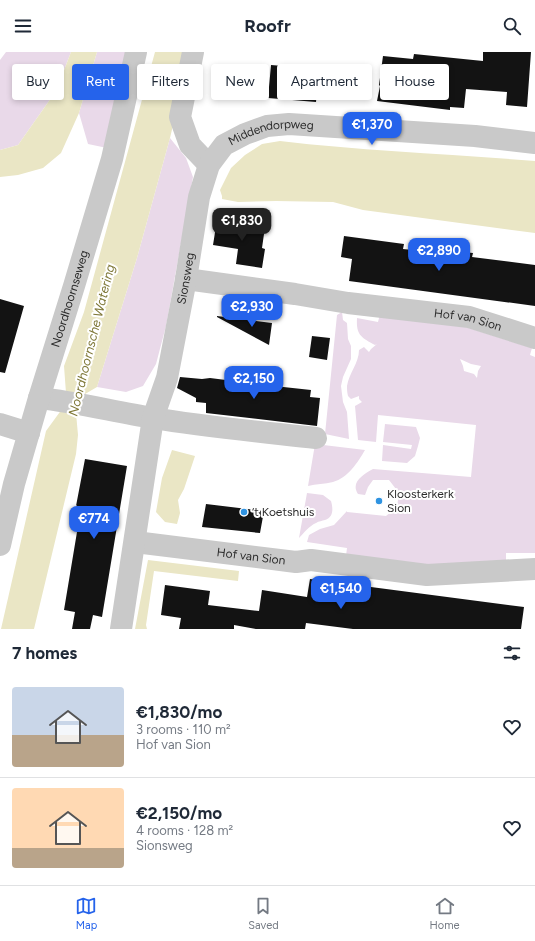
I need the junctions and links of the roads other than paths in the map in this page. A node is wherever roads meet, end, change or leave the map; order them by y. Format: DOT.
graph roads {
  1 [pos="136,52"];
  2 [pos="193,52"];
  3 [pos="535,142"];
  4 [pos="209,165"];
  5 [pos="186,280"];
  6 [pos="535,338"];
  7 [pos="39,398"];
  8 [pos="153,418"];
  9 [pos="0,424"];
  10 [pos="29,433"];
  11 [pos="316,438"];
  12 [pos="134,542"];
  13 [pos="0,545"];
  14 [pos="535,569"];
  15 [pos="121,629"];
  1 -- 7 [label="street, Noordhoornseweg"];
  2 -- 4 [label="street"];
  3 -- 4 [label="street, Middendorpweg"];
  4 -- 5 [label="street, Sionsweg"];
  5 -- 6 [label="street, Hof van Sion"];
  5 -- 8 [label="street, Sionsweg"];
  7 -- 8 [label="street"];
  7 -- 10 [label="street, Noordhoornseweg"];
  8 -- 11 [label="street"];
  8 -- 12 [label="street, Sionsweg"];
  9 -- 10 [label="street"];
  10 -- 13 [label="street, Noordhoornseweg"];
  12 -- 14 [label="street, Hof van Sion"];
  12 -- 15 [label="street, Sionsweg"];
}
